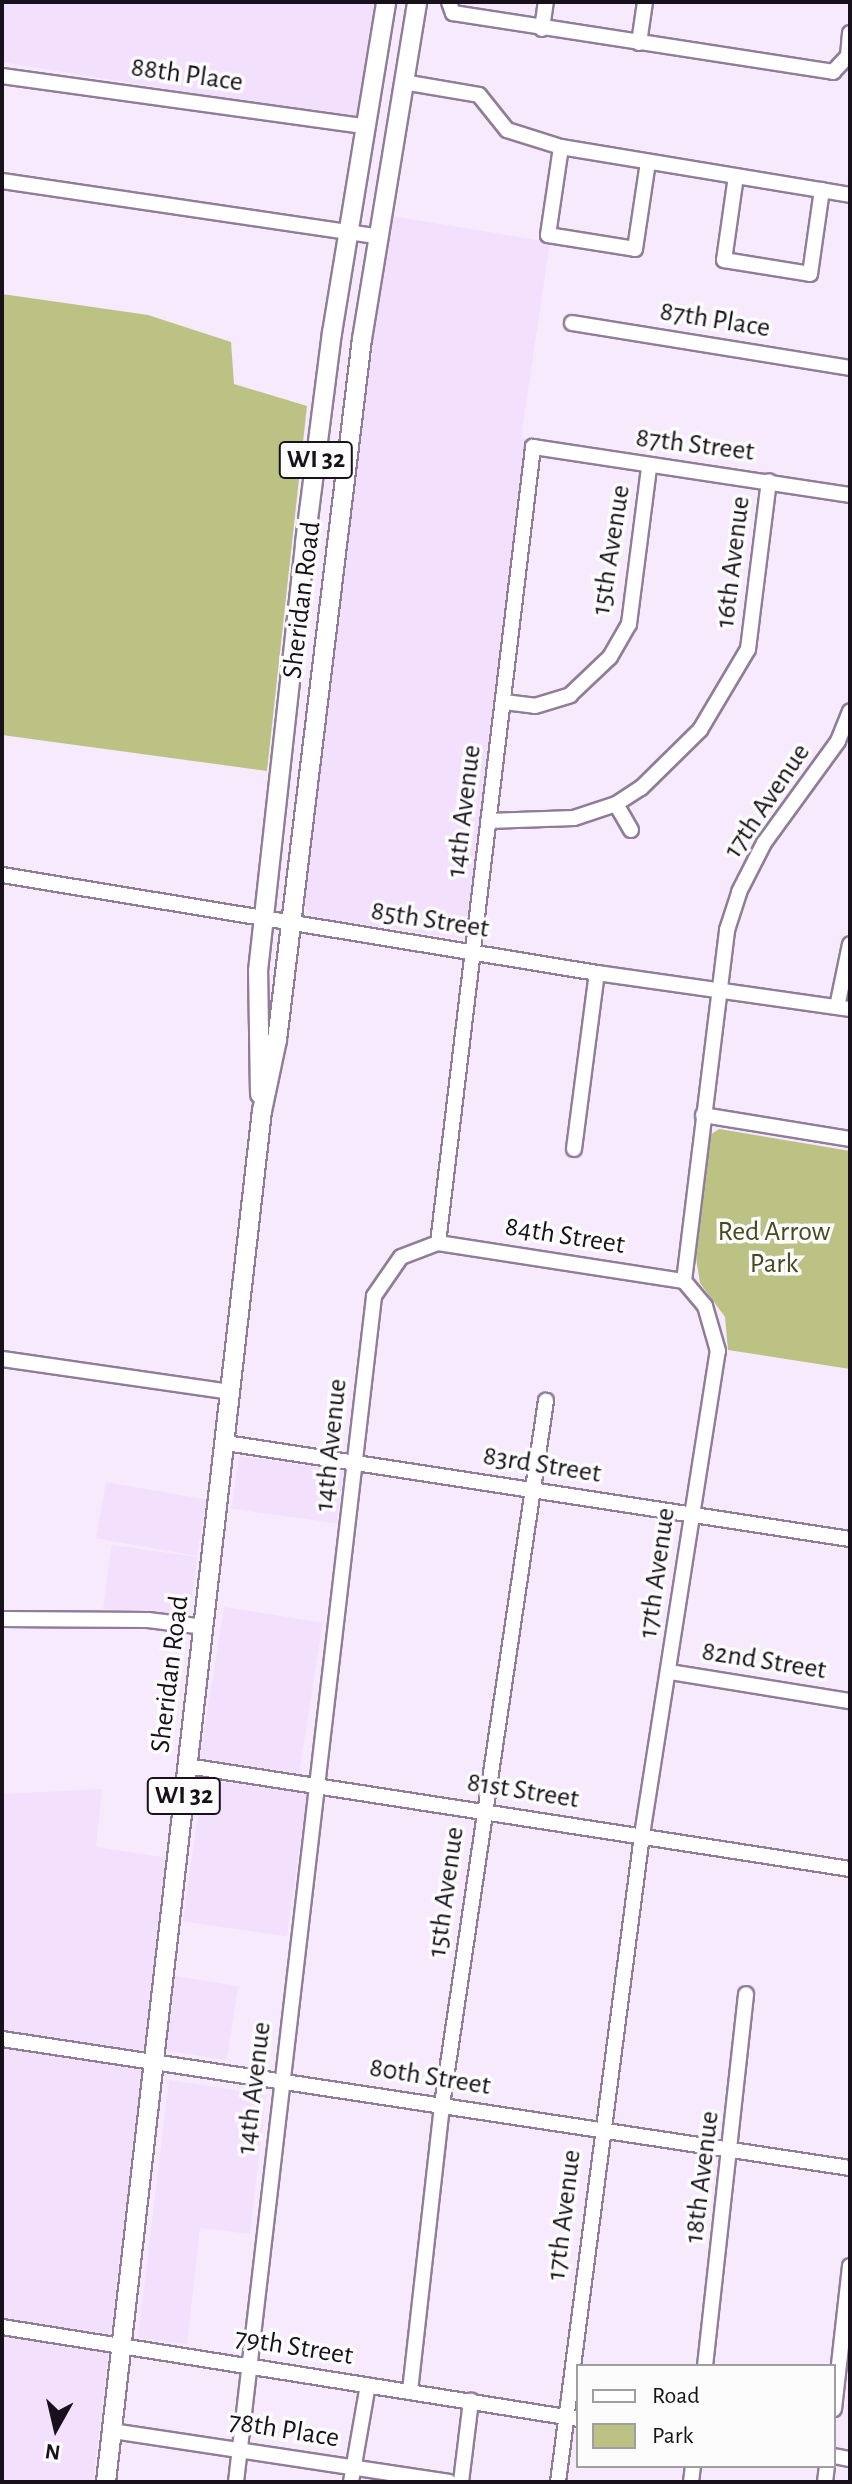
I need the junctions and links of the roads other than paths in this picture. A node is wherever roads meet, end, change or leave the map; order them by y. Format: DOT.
graph roads {
  1 [pos="386,2"];
  2 [pos="417,2"];
  3 [pos="546,2"];
  4 [pos="645,2"];
  5 [pos="449,5"];
  6 [pos="542,29"];
  7 [pos="850,33"];
  8 [pos="639,43"];
  9 [pos="2,76"];
  10 [pos="403,82"];
  11 [pos="364,126"];
  12 [pos="561,147"];
  13 [pos="648,162"];
  14 [pos="736,176"];
  15 [pos="2,181"];
  16 [pos="822,190"];
  17 [pos="850,195"];
  18 [pos="349,232"];
  19 [pos="379,237"];
  20 [pos="572,323"];
  21 [pos="850,368"];
  22 [pos="533,447"];
  23 [pos="649,467"];
  24 [pos="769,481"];
  25 [pos="850,495"];
  26 [pos="504,702"];
  27 [pos="850,711"];
  28 [pos="616,804"];
  29 [pos="488,821"];
  30 [pos="631,830"];
  31 [pos="2,875"];
  32 [pos="262,919"];
  33 [pos="289,924"];
  34 [pos="850,944"];
  35 [pos="473,954"];
  36 [pos="597,973"];
  37 [pos="720,991"];
  38 [pos="843,1008"];
  39 [pos="262,1111"];
  40 [pos="703,1115"];
  41 [pos="850,1139"];
  42 [pos="574,1149"];
  43 [pos="438,1243"];
  44 [pos="684,1281"];
  45 [pos="2,1359"];
  46 [pos="232,1392"];
  47 [pos="546,1401"];
  48 [pos="226,1443"];
  49 [pos="355,1463"];
  50 [pos="533,1490"];
  51 [pos="692,1514"];
  52 [pos="850,1539"];
  53 [pos="2,1619"];
  54 [pos="205,1627"];
  55 [pos="670,1672"];
  56 [pos="850,1701"];
  57 [pos="187,1766"];
  58 [pos="319,1785"];
  59 [pos="484,1811"];
  60 [pos="642,1835"];
  61 [pos="850,1869"];
  62 [pos="746,1994"];
  63 [pos="2,2039"];
  64 [pos="154,2062"];
  65 [pos="280,2079"];
  66 [pos="442,2105"];
  67 [pos="601,2130"];
  68 [pos="733,2149"];
  69 [pos="850,2168"];
  70 [pos="850,2266"];
  71 [pos="2,2327"];
  72 [pos="121,2345"];
  73 [pos="577,2364"];
  74 [pos="705,2364"];
  75 [pos="249,2366"];
  76 [pos="576,2370"];
  77 [pos="368,2385"];
  78 [pos="410,2391"];
  79 [pos="836,2391"];
  80 [pos="471,2401"];
  81 [pos="571,2418"];
  82 [pos="112,2431"];
  83 [pos="240,2449"];
  84 [pos="352,2474"];
  85 [pos="106,2482"];
  86 [pos="236,2482"];
  87 [pos="449,2482"];
  88 [pos="461,2482"];
  89 [pos="558,2482"];
  1 -- 11 [label="main road, Sheridan Road / WI 32"];
  2 -- 10 [label="main road, Sheridan Road / WI 32"];
  3 -- 6 [label="street"];
  4 -- 8 [label="street"];
  5 -- 6 [label="street"];
  6 -- 8 [label="street"];
  7 -- 8 [label="street"];
  9 -- 11 [label="street, 88th Place"];
  10 -- 12 [label="street"];
  10 -- 19 [label="main road, Sheridan Road / WI 32"];
  11 -- 18 [label="main road, Sheridan Road / WI 32"];
  12 -- 13 [label="street"];
  12 -- 13 [label="street"];
  13 -- 14 [label="street"];
  14 -- 16 [label="street"];
  14 -- 16 [label="street"];
  15 -- 18 [label="street"];
  16 -- 17 [label="street"];
  18 -- 19 [label="street"];
  18 -- 32 [label="main road, Sheridan Road / WI 32"];
  19 -- 33 [label="main road, Sheridan Road / WI 32"];
  20 -- 21 [label="street, 87th Place"];
  22 -- 23 [label="street, 87th Street"];
  22 -- 26 [label="street, 14th Avenue"];
  23 -- 24 [label="street, 87th Street"];
  23 -- 26 [label="street, 15th Avenue"];
  24 -- 25 [label="street, 87th Street"];
  24 -- 28 [label="street, 16th Avenue"];
  26 -- 29 [label="street, 14th Avenue"];
  27 -- 37 [label="street, 17th Avenue"];
  28 -- 29 [label="street, 16th Avenue"];
  28 -- 30 [label="street"];
  29 -- 35 [label="street, 14th Avenue"];
  31 -- 32 [label="street, 85th Street"];
  32 -- 33 [label="street, 85th Street"];
  32 -- 39 [label="main road, Sheridan Road / WI 32"];
  33 -- 35 [label="street, 85th Street"];
  33 -- 39 [label="main road, Sheridan Road / WI 32"];
  34 -- 38 [label="street"];
  35 -- 36 [label="street, 85th Street"];
  35 -- 43 [label="street, 14th Avenue"];
  36 -- 37 [label="street, 85th Street"];
  36 -- 42 [label="street"];
  37 -- 38 [label="street, 85th Street"];
  37 -- 40 [label="street, 17th Avenue"];
  39 -- 46 [label="main road, Sheridan Road / WI 32"];
  40 -- 41 [label="street"];
  40 -- 44 [label="street, 17th Avenue"];
  43 -- 44 [label="street, 84th Street"];
  43 -- 49 [label="street, 14th Avenue"];
  44 -- 51 [label="street, 17th Avenue"];
  45 -- 46 [label="street"];
  46 -- 48 [label="main road, Sheridan Road / WI 32"];
  47 -- 50 [label="street, 15th Avenue"];
  48 -- 49 [label="street, 83rd Street"];
  48 -- 54 [label="main road, Sheridan Road / WI 32"];
  49 -- 50 [label="street, 83rd Street"];
  49 -- 58 [label="street, 14th Avenue"];
  50 -- 51 [label="street, 83rd Street"];
  50 -- 59 [label="street, 15th Avenue"];
  51 -- 52 [label="street, 83rd Street"];
  51 -- 55 [label="street, 17th Avenue"];
  53 -- 54 [label="street"];
  54 -- 57 [label="main road, Sheridan Road / WI 32"];
  55 -- 56 [label="street, 82nd Street"];
  55 -- 60 [label="street, 17th Avenue"];
  57 -- 58 [label="street, 81st Street"];
  57 -- 64 [label="main road, Sheridan Road / WI 32"];
  58 -- 59 [label="street, 81st Street"];
  58 -- 65 [label="street, 14th Avenue"];
  59 -- 60 [label="street, 81st Street"];
  59 -- 66 [label="street, 15th Avenue"];
  60 -- 61 [label="street, 81st Street"];
  60 -- 67 [label="street, 17th Avenue"];
  62 -- 68 [label="street, 18th Avenue"];
  63 -- 64 [label="street, 80th Street"];
  64 -- 65 [label="street, 80th Street"];
  64 -- 72 [label="main road, Sheridan Road / WI 32"];
  65 -- 66 [label="street, 80th Street"];
  65 -- 75 [label="street, 14th Avenue"];
  66 -- 67 [label="street, 80th Street"];
  66 -- 78 [label="street, 15th Avenue"];
  67 -- 68 [label="street, 80th Street"];
  67 -- 73 [label="street, 17th Avenue"];
  68 -- 69 [label="street, 80th Street"];
  68 -- 74 [label="street, 18th Avenue"];
  70 -- 79 [label="street"];
  71 -- 72 [label="street, 79th Street"];
  72 -- 75 [label="street, 79th Street"];
  72 -- 82 [label="main road, Sheridan Road / WI 32"];
  75 -- 77 [label="street, 79th Street"];
  75 -- 83 [label="street, 14th Avenue"];
  76 -- 81 [label="street, 17th Avenue"];
  77 -- 78 [label="street, 79th Street"];
  77 -- 84 [label="street"];
  78 -- 80 [label="street, 79th Street"];
  80 -- 81 [label="street, 79th Street"];
  80 -- 88 [label="street"];
  81 -- 89 [label="street, 17th Avenue"];
  82 -- 83 [label="street, 78th Place"];
  82 -- 85 [label="main road, Sheridan Road / WI 32"];
  83 -- 84 [label="street, 78th Place"];
  83 -- 86 [label="street, 14th Avenue"];
  84 -- 87 [label="street, 78th Place"];
}
